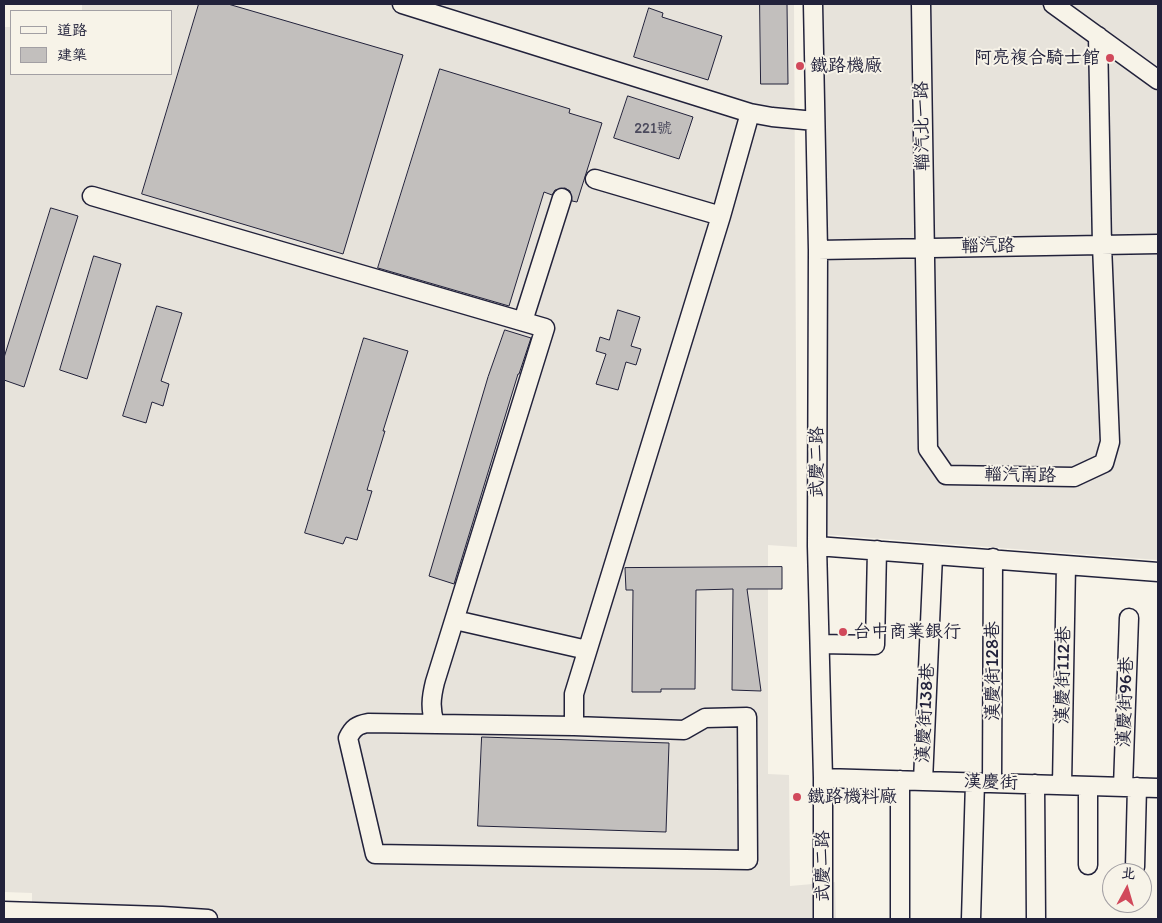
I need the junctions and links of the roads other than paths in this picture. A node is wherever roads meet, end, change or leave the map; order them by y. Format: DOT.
graph roads {
  1 [pos="402,4"];
  2 [pos="813,4"];
  3 [pos="921,4"];
  4 [pos="1053,4"];
  5 [pos="1098,36"];
  6 [pos="1158,80"];
  7 [pos="750,113"];
  8 [pos="815,121"];
  9 [pos="595,179"];
  10 [pos="92,196"];
  11 [pos="562,198"];
  12 [pos="721,216"];
  13 [pos="1158,244"];
  14 [pos="1102,245"];
  15 [pos="925,248"];
  16 [pos="818,250"];
  17 [pos="523,321"];
  18 [pos="817,546"];
  19 [pos="877,550"];
  20 [pos="933,555"];
  21 [pos="993,558"];
  22 [pos="1066,565"];
  23 [pos="1158,572"];
  24 [pos="1130,618"];
  25 [pos="454,620"];
  26 [pos="820,644"];
  27 [pos="587,650"];
  28 [pos="435,724"];
  29 [pos="574,726"];
  30 [pos="824,778"];
  31 [pos="900,780"];
  32 [pos="923,781"];
  33 [pos="984,783"];
  34 [pos="1035,784"];
  35 [pos="1062,785"];
  36 [pos="1088,786"];
  37 [pos="1130,787"];
  38 [pos="1158,788"];
  39 [pos="1135,863"];
  40 [pos="1088,864"];
  41 [pos="4,911"];
  42 [pos="100,916"];
  43 [pos="162,917"];
  44 [pos="208,919"];
  45 [pos="823,919"];
  46 [pos="900,919"];
  47 [pos="971,919"];
  48 [pos="1036,919"];
  1 -- 7 [label="street"];
  2 -- 8 [label="street, 武慶二路"];
  3 -- 15 [label="street, 輜汽北一路"];
  4 -- 5 [label="street"];
  5 -- 6 [label="street"];
  5 -- 14 [label="street"];
  7 -- 8 [label="street"];
  7 -- 12 [label="street"];
  8 -- 16 [label="street, 武慶二路"];
  9 -- 12 [label="street"];
  10 -- 17 [label="street"];
  11 -- 17 [label="street"];
  12 -- 27 [label="street"];
  13 -- 14 [label="street, 輜汽路"];
  14 -- 15 [label="street, 輜汽路"];
  14 -- 15 [label="street, 輜汽南路"];
  15 -- 16 [label="street, 輜汽路"];
  16 -- 18 [label="street, 武慶二路"];
  17 -- 25 [label="street"];
  18 -- 19 [label="street"];
  18 -- 26 [label="street, 武慶二路"];
  19 -- 20 [label="street"];
  19 -- 26 [label="street"];
  20 -- 21 [label="street"];
  20 -- 32 [label="street, 漢慶街138巷"];
  21 -- 22 [label="street"];
  21 -- 33 [label="street, 漢慶街128巷"];
  22 -- 23 [label="street"];
  22 -- 35 [label="street, 漢慶街112巷"];
  24 -- 37 [label="street, 漢慶街96巷"];
  25 -- 27 [label="street"];
  25 -- 28 [label="street"];
  26 -- 30 [label="street, 武慶二路"];
  27 -- 29 [label="street"];
  28 -- 29 [label="street"];
  28 -- 29 [label="street"];
  30 -- 31 [label="street, 漢慶街"];
  30 -- 45 [label="street, 武慶二路"];
  31 -- 32 [label="street, 漢慶街"];
  31 -- 46 [label="street"];
  32 -- 33 [label="street, 漢慶街"];
  33 -- 34 [label="street, 漢慶街"];
  33 -- 47 [label="street, 漢慶街128巷"];
  34 -- 35 [label="street, 漢慶街"];
  34 -- 48 [label="street"];
  35 -- 36 [label="street, 漢慶街"];
  36 -- 37 [label="street, 漢慶街"];
  36 -- 40 [label="street"];
  37 -- 38 [label="street, 漢慶街"];
  37 -- 39 [label="street, 漢慶街96巷"];
  41 -- 42 [label="street"];
  42 -- 43 [label="street"];
  43 -- 44 [label="street"];
}
